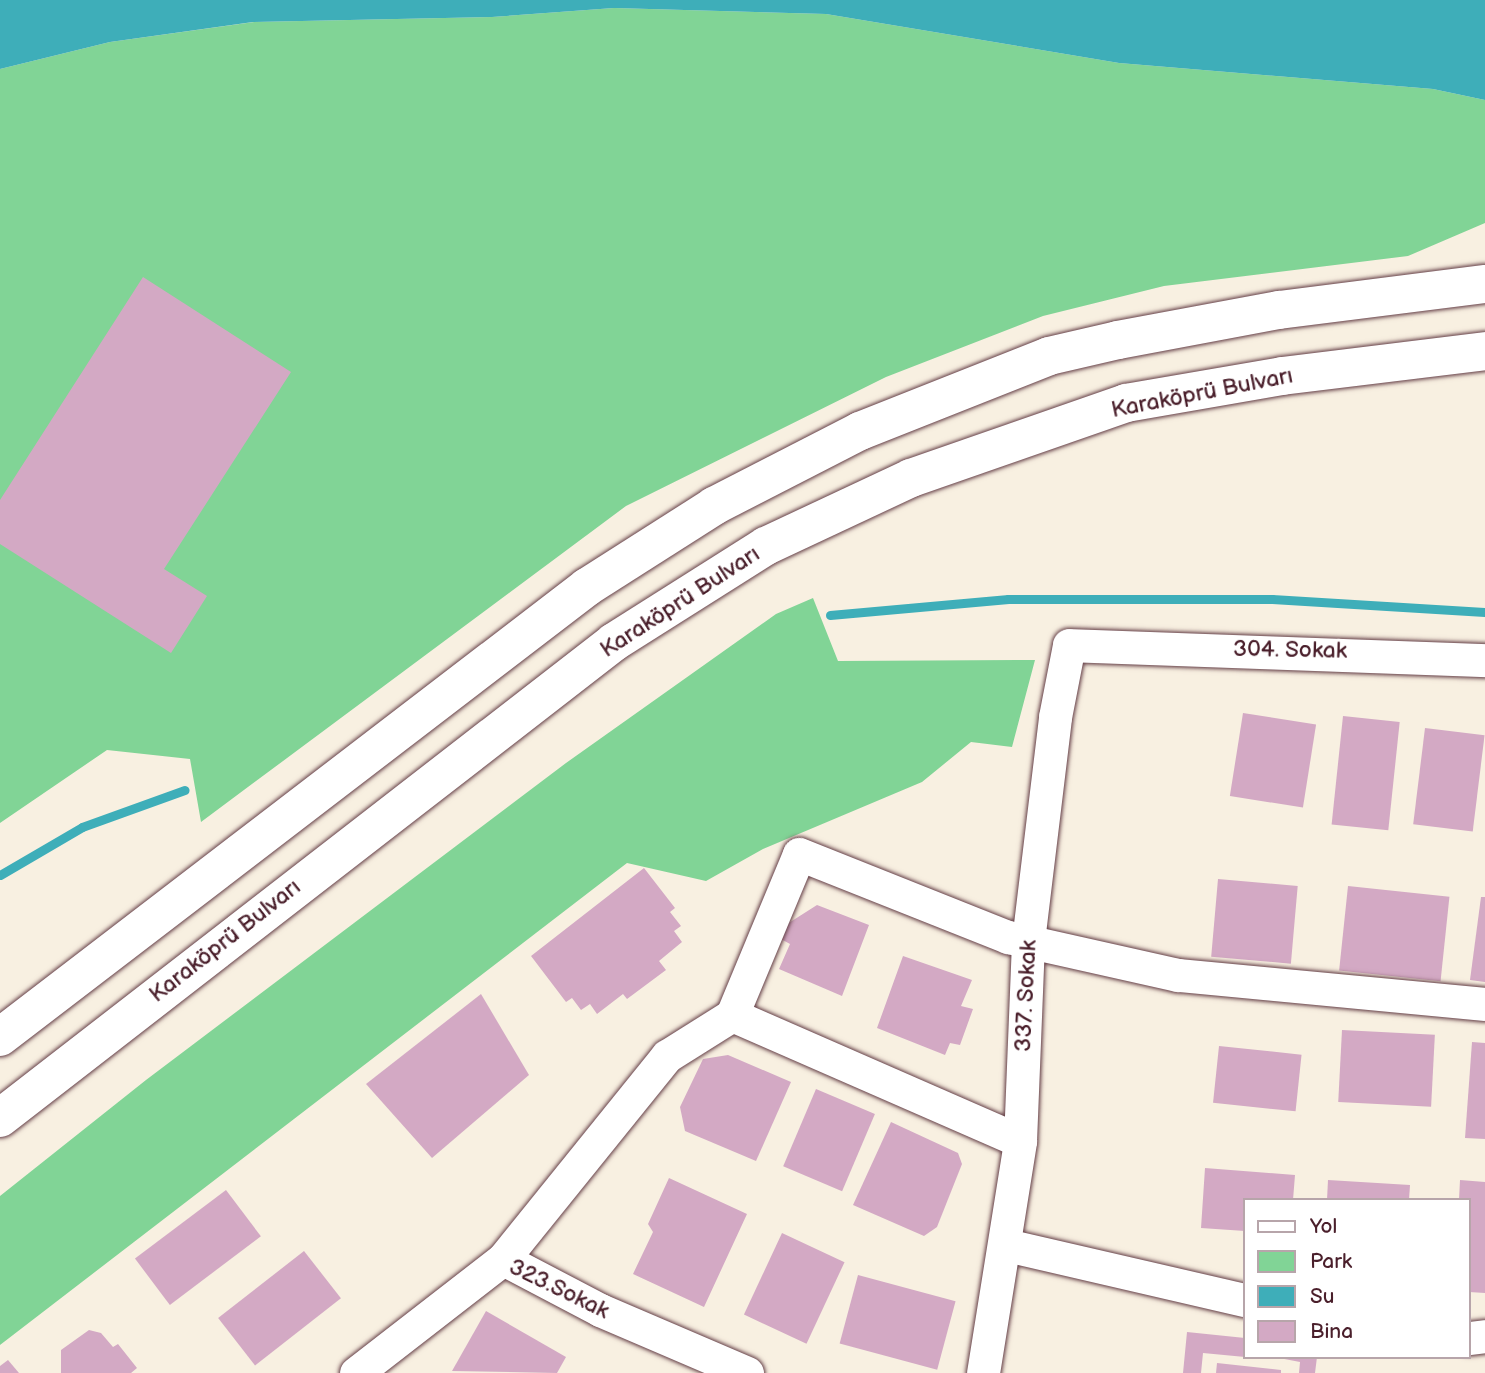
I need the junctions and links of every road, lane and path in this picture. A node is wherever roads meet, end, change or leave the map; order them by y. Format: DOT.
graph roads {
  1 [pos="1485,284"];
  2 [pos="1485,351"];
  3 [pos="1094,645"];
  4 [pos="1485,660"];
  5 [pos="1028,941"];
  6 [pos="1485,1004"];
  7 [pos="732,1015"];
  8 [pos="0,1037"];
  9 [pos="0,1118"];
  10 [pos="1020,1141"];
  11 [pos="1006,1245"];
  12 [pos="503,1259"];
  13 [pos="1244,1300"];
  14 [pos="356,1373"];
  15 [pos="747,1373"];
  16 [pos="984,1373"];
  1 -- 8 [label="highway"];
  2 -- 9 [label="highway, Karaköprü Bulvarı"];
  3 -- 4 [label="street, 304. Sokak"];
  3 -- 5 [label="street, 337. Sokak"];
  5 -- 6 [label="street"];
  5 -- 7 [label="street"];
  5 -- 10 [label="street, 337. Sokak"];
  7 -- 10 [label="street"];
  7 -- 12 [label="street"];
  10 -- 11 [label="street, 337. Sokak"];
  11 -- 13 [label="street"];
  11 -- 16 [label="street, 337. Sokak"];
  12 -- 14 [label="street, 323.Sokak"];
  12 -- 15 [label="street, 323.Sokak"];
}
